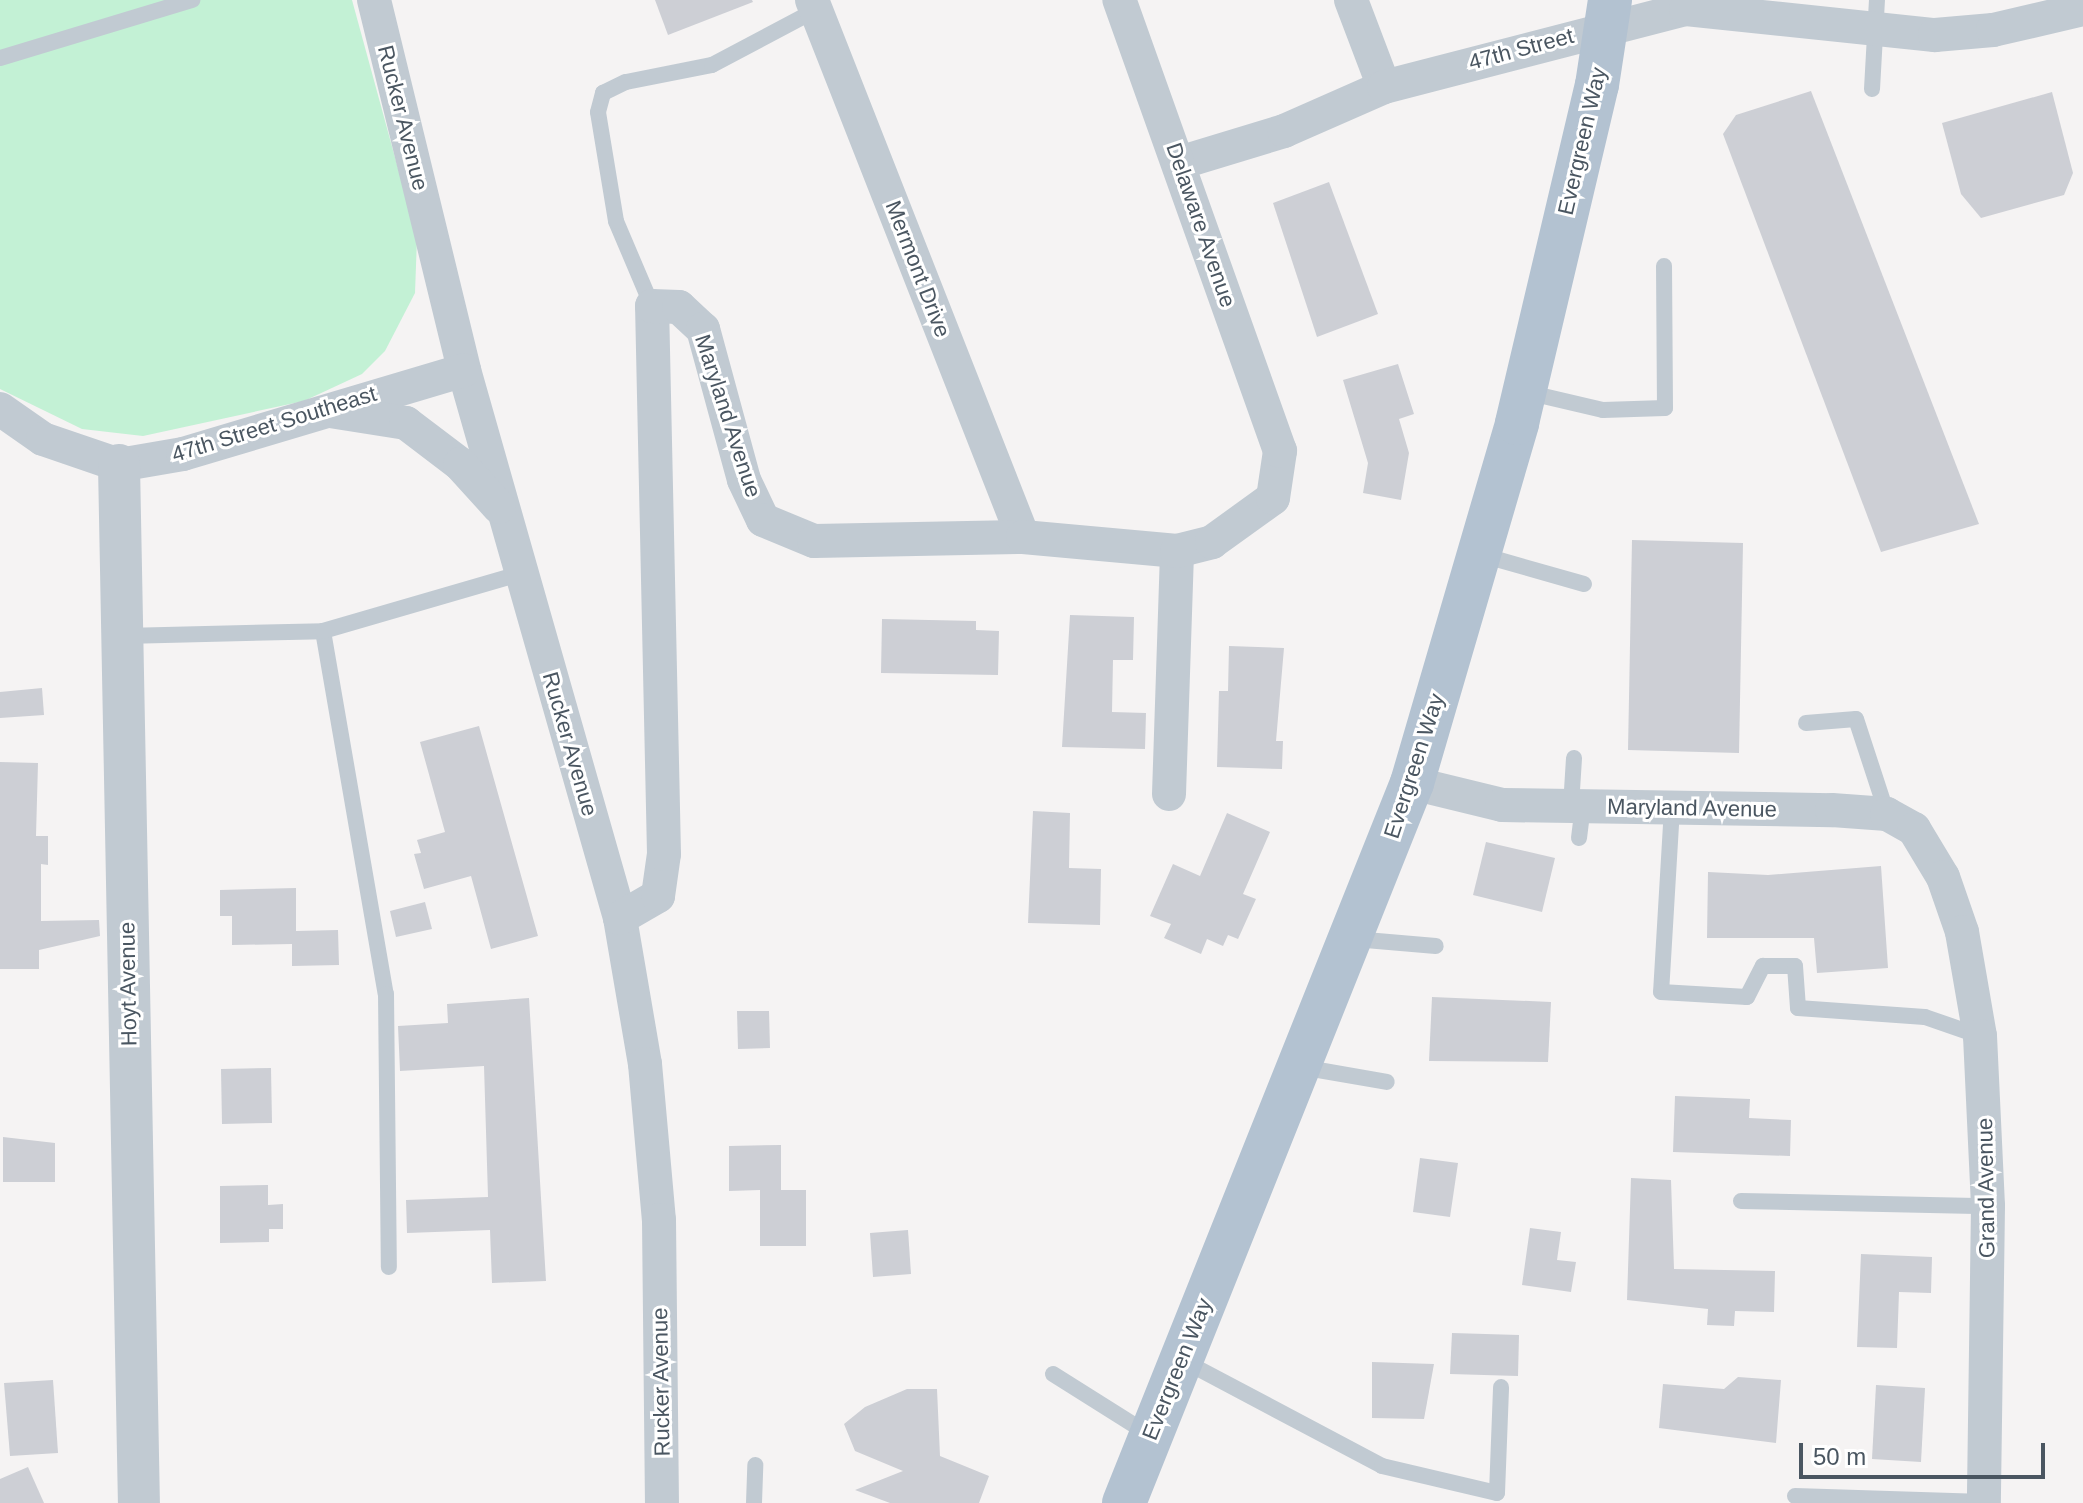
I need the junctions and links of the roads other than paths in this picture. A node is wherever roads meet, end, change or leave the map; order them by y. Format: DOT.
graph roads {
  1 [pos="192,0"];
  2 [pos="374,0"];
  3 [pos="1119,0"];
  4 [pos="1351,0"];
  5 [pos="814,5"];
  6 [pos="2083,9"];
  7 [pos="1608,14"];
  8 [pos="1876,16"];
  9 [pos="0,58"];
  10 [pos="1384,87"];
  11 [pos="1872,89"];
  12 [pos="1179,163"];
  13 [pos="1664,266"];
  14 [pos="652,306"];
  15 [pos="464,370"];
  16 [pos="1524,392"];
  17 [pos="0,409"];
  18 [pos="318,409"];
  19 [pos="1280,451"];
  20 [pos="119,465"];
  21 [pos="504,513"];
  22 [pos="1023,537"];
  23 [pos="1177,551"];
  24 [pos="1479,555"];
  25 [pos="522,573"];
  26 [pos="1584,584"];
  27 [pos="323,631"];
  28 [pos="121,636"];
  29 [pos="1806,723"];
  30 [pos="1574,758"];
  31 [pos="1412,783"];
  32 [pos="1169,794"];
  33 [pos="1672,808"];
  34 [pos="1887,814"];
  35 [pos="1578,817"];
  36 [pos="620,918"];
  37 [pos="1350,939"];
  38 [pos="1436,946"];
  39 [pos="1980,1036"];
  40 [pos="1299,1067"];
  41 [pos="1387,1082"];
  42 [pos="1741,1201"];
  43 [pos="1988,1206"];
  44 [pos="389,1267"];
  45 [pos="1181,1359"];
  46 [pos="1053,1374"];
  47 [pos="1501,1387"];
  48 [pos="1151,1436"];
  49 [pos="755,1465"];
  50 [pos="1795,1496"];
  51 [pos="139,1503"];
  52 [pos="662,1503"];
  53 [pos="754,1503"];
  54 [pos="1124,1503"];
  55 [pos="1984,1503"];
  1 -- 9 [label="lane"];
  2 -- 15 [label="street, Rucker Avenue"];
  3 -- 12 [label="street, Delaware Avenue"];
  4 -- 10 [label="street"];
  5 -- 14 [label="lane"];
  5 -- 22 [label="street, Mermont Drive"];
  6 -- 8 [label="street"];
  7 -- 8 [label="street, 47th Street"];
  7 -- 10 [label="street, 47th Street"];
  7 -- 16 [label="main road, Evergreen Way"];
  8 -- 11 [label="lane"];
  10 -- 12 [label="street, 47th Street"];
  12 -- 19 [label="street, Delaware Avenue"];
  13 -- 16 [label="lane"];
  14 -- 22 [label="street, Maryland Avenue"];
  14 -- 36 [label="street"];
  15 -- 18 [label="street, 47th Street Southeast"];
  15 -- 21 [label="street, Rucker Avenue"];
  16 -- 24 [label="main road, Evergreen Way"];
  17 -- 20 [label="street, 47th Street Southeast"];
  18 -- 20 [label="street, 47th Street Southeast"];
  18 -- 21 [label="street"];
  19 -- 23 [label="street, Maryland Avenue"];
  20 -- 28 [label="street, Hoyt Avenue"];
  21 -- 25 [label="street, Rucker Avenue"];
  22 -- 23 [label="street, Maryland Avenue"];
  23 -- 32 [label="street"];
  24 -- 26 [label="lane"];
  24 -- 31 [label="main road, Evergreen Way"];
  25 -- 27 [label="lane"];
  25 -- 36 [label="street, Rucker Avenue"];
  27 -- 28 [label="lane"];
  27 -- 44 [label="lane"];
  28 -- 51 [label="street, Hoyt Avenue"];
  29 -- 34 [label="lane"];
  30 -- 35 [label="lane"];
  31 -- 35 [label="street, Maryland Avenue"];
  31 -- 37 [label="main road, Evergreen Way"];
  33 -- 34 [label="street, Maryland Avenue"];
  33 -- 35 [label="street, Maryland Avenue"];
  33 -- 39 [label="lane"];
  34 -- 39 [label="street, Grand Avenue"];
  36 -- 52 [label="street, Rucker Avenue"];
  37 -- 38 [label="lane"];
  37 -- 40 [label="main road, Evergreen Way"];
  39 -- 43 [label="street, Grand Avenue"];
  40 -- 41 [label="lane"];
  40 -- 45 [label="main road, Evergreen Way"];
  42 -- 43 [label="lane"];
  43 -- 55 [label="street, Grand Avenue"];
  45 -- 47 [label="lane"];
  45 -- 48 [label="main road, Evergreen Way"];
  46 -- 48 [label="lane"];
  48 -- 54 [label="main road, Evergreen Way"];
  49 -- 53 [label="lane"];
  50 -- 55 [label="lane"];
}
